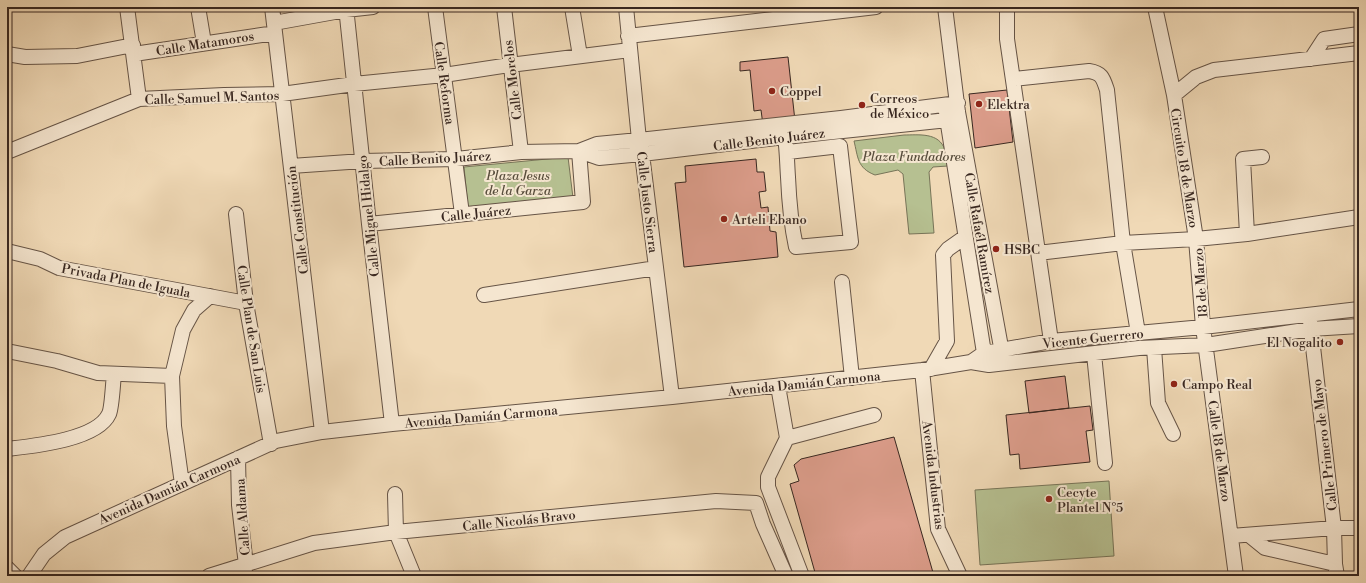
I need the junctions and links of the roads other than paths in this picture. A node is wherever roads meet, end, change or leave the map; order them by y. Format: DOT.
graph roads {
  1 [pos="127,7"];
  2 [pos="198,7"];
  3 [pos="272,7"];
  4 [pos="372,7"];
  5 [pos="435,7"];
  6 [pos="504,7"];
  7 [pos="572,7"];
  8 [pos="626,7"];
  9 [pos="876,7"];
  10 [pos="945,7"];
  11 [pos="1007,7"];
  12 [pos="1155,7"];
  13 [pos="346,8"];
  14 [pos="275,28"];
  15 [pos="1359,34"];
  16 [pos="628,36"];
  17 [pos="204,43"];
  18 [pos="133,50"];
  19 [pos="630,50"];
  20 [pos="1359,53"];
  21 [pos="7,54"];
  22 [pos="580,56"];
  23 [pos="1311,58"];
  24 [pos="510,65"];
  25 [pos="444,76"];
  26 [pos="1013,80"];
  27 [pos="354,84"];
  28 [pos="282,94"];
  29 [pos="1174,95"];
  30 [pos="139,99"];
  31 [pos="952,110"];
  32 [pos="842,124"];
  33 [pos="785,137"];
  34 [pos="639,140"];
  35 [pos="579,151"];
  36 [pos="7,152"];
  37 [pos="521,152"];
  38 [pos="788,152"];
  39 [pos="642,154"];
  40 [pos="1262,157"];
  41 [pos="456,159"];
  42 [pos="363,161"];
  43 [pos="291,166"];
  44 [pos="236,214"];
  45 [pos="462,214"];
  46 [pos="1359,217"];
  47 [pos="369,224"];
  48 [pos="1247,234"];
  49 [pos="965,237"];
  50 [pos="1196,239"];
  51 [pos="1123,243"];
  52 [pos="7,251"];
  53 [pos="1038,253"];
  54 [pos="656,268"];
  55 [pos="842,282"];
  56 [pos="484,295"];
  57 [pos="210,296"];
  58 [pos="246,303"];
  59 [pos="1359,309"];
  60 [pos="1309,315"];
  61 [pos="1359,326"];
  62 [pos="1203,327"];
  63 [pos="1311,330"];
  64 [pos="1138,333"];
  65 [pos="1051,341"];
  66 [pos="1206,345"];
  67 [pos="1154,348"];
  68 [pos="1000,350"];
  69 [pos="7,351"];
  70 [pos="1094,354"];
  71 [pos="987,359"];
  72 [pos="1004,363"];
  73 [pos="926,369"];
  74 [pos="114,374"];
  75 [pos="172,376"];
  76 [pos="852,378"];
  77 [pos="778,386"];
  78 [pos="672,398"];
  79 [pos="874,415"];
  80 [pos="392,424"];
  81 [pos="322,432"];
  82 [pos="1173,434"];
  83 [pos="787,438"];
  84 [pos="271,444"];
  85 [pos="7,449"];
  86 [pos="238,458"];
  87 [pos="1104,463"];
  88 [pos="182,484"];
  89 [pos="395,494"];
  90 [pos="1334,528"];
  91 [pos="1359,528"];
  92 [pos="396,532"];
  93 [pos="1249,535"];
  94 [pos="1231,536"];
  95 [pos="7,568"];
  96 [pos="244,570"];
  97 [pos="1336,570"];
  98 [pos="15,576"];
  99 [pos="29,576"];
  100 [pos="209,576"];
  101 [pos="414,576"];
  102 [pos="786,576"];
  103 [pos="802,576"];
  104 [pos="960,576"];
  105 [pos="1236,576"];
  1 -- 18 [label="street"];
  2 -- 17 [label="street"];
  3 -- 14 [label="street, Calle Constitución"];
  4 -- 13 [label="street, Calle Matamoros"];
  5 -- 25 [label="street, Calle Reforma"];
  6 -- 24 [label="street, Calle Morelos"];
  7 -- 22 [label="street"];
  8 -- 16 [label="street, Calle Justo Sierra"];
  9 -- 16 [label="street"];
  10 -- 31 [label="street, Calle Rafaél Ramírez"];
  11 -- 26 [label="street"];
  12 -- 29 [label="street, Circuito 18 de Marzo"];
  13 -- 14 [label="street, Calle Matamoros"];
  13 -- 27 [label="street, Calle Miguel Hidalgo"];
  14 -- 17 [label="street, Calle Matamoros"];
  14 -- 28 [label="street, Calle Constitución"];
  15 -- 23 [label="street"];
  16 -- 19 [label="street, Calle Justo Sierra"];
  17 -- 18 [label="street, Calle Matamoros"];
  18 -- 21 [label="street, Calle Matamoros"];
  18 -- 30 [label="street"];
  19 -- 22 [label="street, Calle Samuel M. Santos"];
  19 -- 34 [label="street, Calle Justo Sierra"];
  20 -- 23 [label="street"];
  22 -- 24 [label="street, Calle Samuel M. Santos"];
  23 -- 29 [label="street"];
  24 -- 25 [label="street, Calle Samuel M. Santos"];
  24 -- 37 [label="street, Calle Morelos"];
  25 -- 27 [label="street, Calle Samuel M. Santos"];
  25 -- 41 [label="street, Calle Reforma"];
  26 -- 51 [label="street"];
  26 -- 53 [label="street"];
  27 -- 28 [label="street, Calle Samuel M. Santos"];
  27 -- 42 [label="street, Calle Miguel Hidalgo"];
  28 -- 30 [label="street, Calle Samuel M. Santos"];
  28 -- 43 [label="street, Calle Constitución"];
  29 -- 50 [label="street, Circuito 18 de Marzo"];
  30 -- 36 [label="street, Calle Samuel M. Santos"];
  31 -- 32 [label="street, Calle Benito Juárez"];
  31 -- 49 [label="street, Calle Rafaél Ramírez"];
  31 -- 68 [label="street, Calle Rafaél Ramírez"];
  32 -- 33 [label="street, Calle Benito Juárez"];
  32 -- 34 [label="street, Calle Benito Juárez"];
  33 -- 38 [label="street"];
  33 -- 39 [label="street, Calle Benito Juárez"];
  34 -- 35 [label="street, Calle Benito Juárez"];
  34 -- 39 [label="street, Calle Justo Sierra"];
  35 -- 37 [label="street, Calle Benito Juárez"];
  35 -- 39 [label="street, Calle Benito Juárez"];
  35 -- 45 [label="street, Calle Juárez"];
  37 -- 41 [label="street, Calle Benito Juárez"];
  38 -- 38 [label="street"];
  39 -- 54 [label="street, Calle Justo Sierra"];
  40 -- 48 [label="street"];
  41 -- 42 [label="street, Calle Benito Juárez"];
  41 -- 45 [label="street, Calle Reforma"];
  42 -- 43 [label="street, Calle Benito Juárez"];
  42 -- 47 [label="street, Calle Miguel Hidalgo"];
  43 -- 81 [label="street, Calle Constitución"];
  44 -- 58 [label="street, Calle Plan de San Luis"];
  45 -- 47 [label="street, Calle Juárez"];
  46 -- 48 [label="street, Circuito 18 de Marzo"];
  47 -- 80 [label="street, Calle Miguel Hidalgo"];
  48 -- 50 [label="street, Circuito 18 de Marzo"];
  49 -- 71 [label="street, Calle Rafaél Ramírez"];
  49 -- 73 [label="street"];
  50 -- 51 [label="street"];
  50 -- 62 [label="street, 18 de Marzo"];
  51 -- 53 [label="street"];
  51 -- 64 [label="street"];
  52 -- 57 [label="street, Privada Plan de Iguala"];
  53 -- 65 [label="street"];
  54 -- 56 [label="street"];
  54 -- 78 [label="street, Calle Justo Sierra"];
  55 -- 76 [label="street"];
  57 -- 58 [label="street, Privada Plan de Iguala"];
  57 -- 75 [label="street"];
  58 -- 84 [label="street, Calle Plan de San Luis"];
  59 -- 60 [label="street, Vicente Guerrero"];
  60 -- 62 [label="street, Vicente Guerrero"];
  60 -- 63 [label="street, Calle Primero de Mayo"];
  61 -- 63 [label="street, Vicente Guerrero"];
  62 -- 64 [label="street, Vicente Guerrero"];
  62 -- 66 [label="street, Calle 18 de Marzo"];
  63 -- 66 [label="street, Vicente Guerrero"];
  63 -- 90 [label="street, Calle Primero de Mayo"];
  64 -- 65 [label="street, Vicente Guerrero"];
  65 -- 68 [label="street, Vicente Guerrero"];
  66 -- 67 [label="street, Vicente Guerrero"];
  66 -- 94 [label="street, Calle 18 de Marzo"];
  67 -- 70 [label="street, Vicente Guerrero"];
  67 -- 82 [label="street"];
  68 -- 71 [label="street, Vicente Guerrero"];
  68 -- 72 [label="street, Calle Rafaél Ramírez"];
  69 -- 74 [label="street"];
  70 -- 72 [label="street, Vicente Guerrero"];
  70 -- 87 [label="street"];
  71 -- 72 [label="street, Vicente Guerrero"];
  71 -- 73 [label="street, Avenida Damián Carmona"];
  73 -- 76 [label="street, Avenida Damián Carmona"];
  73 -- 104 [label="street, Avenida Industrias"];
  74 -- 75 [label="street"];
  74 -- 85 [label="street"];
  75 -- 88 [label="street"];
  76 -- 77 [label="street, Avenida Damián Carmona"];
  77 -- 78 [label="street, Avenida Damián Carmona"];
  77 -- 83 [label="street"];
  78 -- 80 [label="street, Avenida Damián Carmona"];
  79 -- 83 [label="street"];
  80 -- 81 [label="street, Avenida Damián Carmona"];
  81 -- 84 [label="street, Avenida Damián Carmona"];
  83 -- 103 [label="street"];
  84 -- 86 [label="street, Avenida Damián Carmona"];
  86 -- 88 [label="street, Avenida Damián Carmona"];
  86 -- 96 [label="street, Calle Aldama"];
  88 -- 99 [label="street, Avenida Damián Carmona"];
  89 -- 92 [label="street"];
  90 -- 91 [label="street"];
  90 -- 93 [label="street"];
  90 -- 97 [label="street, Calle Primero de Mayo"];
  92 -- 96 [label="street, Calle Nicolás Bravo"];
  92 -- 101 [label="street"];
  92 -- 102 [label="street, Calle Nicolás Bravo"];
  93 -- 94 [label="street"];
  93 -- 97 [label="street"];
  94 -- 105 [label="street, Calle 18 de Marzo"];
  95 -- 98 [label="street"];
  96 -- 100 [label="street, Calle Nicolás Bravo"];
}
